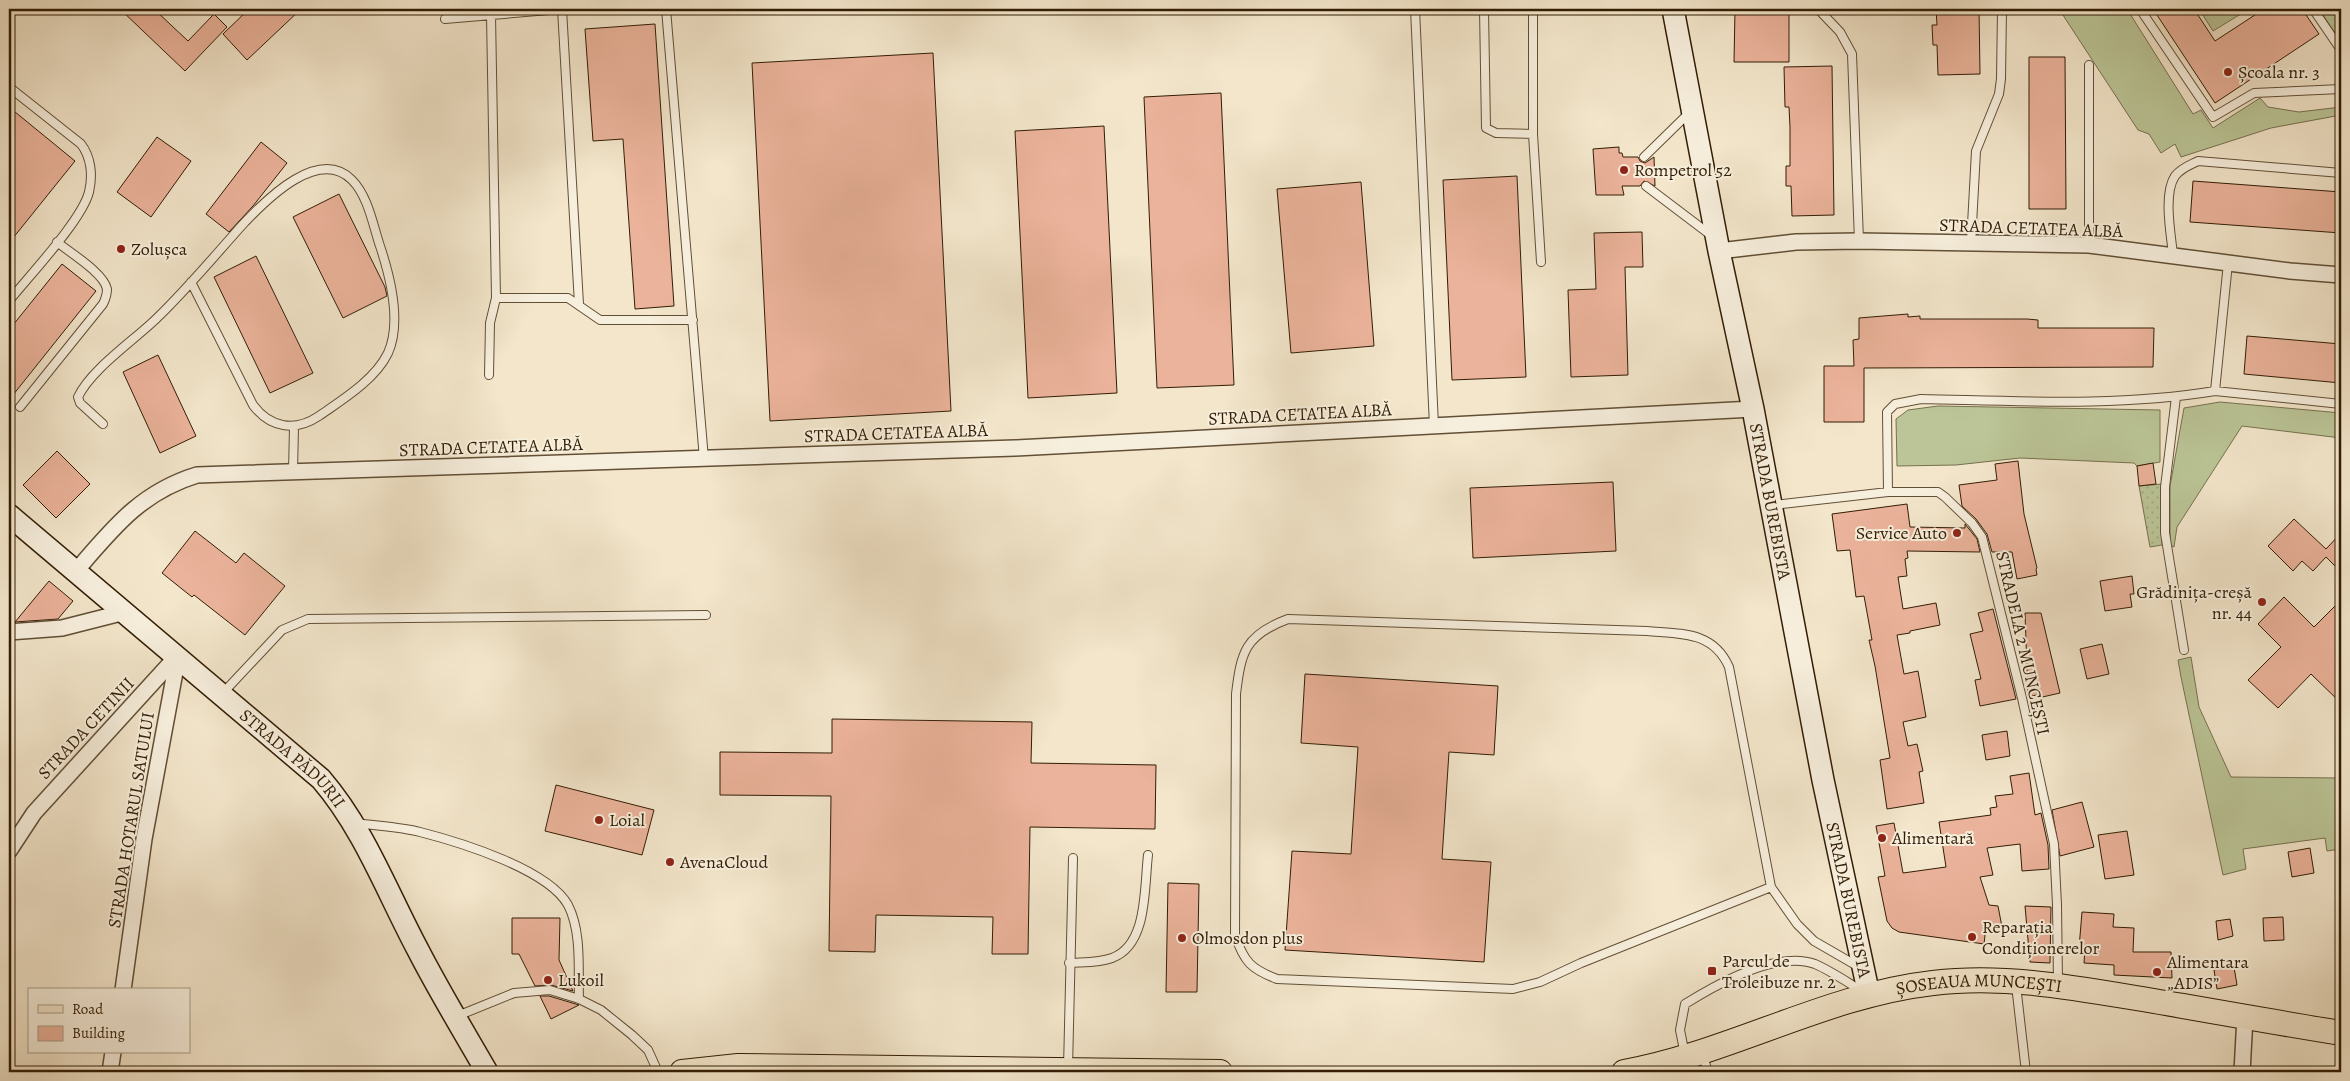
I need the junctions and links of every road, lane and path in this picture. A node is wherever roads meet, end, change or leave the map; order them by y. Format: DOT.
graph roads {
  1 [pos="562,9"];
  2 [pos="666,9"];
  3 [pos="1415,9"];
  4 [pos="1484,9"];
  5 [pos="1533,9"];
  6 [pos="1673,9"];
  7 [pos="1818,9"];
  8 [pos="2002,9"];
  9 [pos="2140,9"];
  10 [pos="2313,9"];
  11 [pos="491,15"];
  12 [pos="445,18"];
  13 [pos="2341,50"];
  14 [pos="2089,65"];
  15 [pos="9,87"];
  16 [pos="2341,89"];
  17 [pos="1693,108"];
  18 [pos="1533,134"];
  19 [pos="1644,157"];
  20 [pos="2341,173"];
  21 [pos="1646,186"];
  22 [pos="1858,241"];
  23 [pos="57,242"];
  24 [pos="1971,243"];
  25 [pos="1718,245"];
  26 [pos="2089,245"];
  27 [pos="2173,255"];
  28 [pos="1541,262"];
  29 [pos="2228,263"];
  30 [pos="2341,275"];
  31 [pos="191,282"];
  32 [pos="496,298"];
  33 [pos="9,300"];
  34 [pos="579,304"];
  35 [pos="693,320"];
  36 [pos="489,375"];
  37 [pos="2215,391"];
  38 [pos="2176,398"];
  39 [pos="2341,404"];
  40 [pos="20,407"];
  41 [pos="1753,409"];
  42 [pos="103,424"];
  43 [pos="1434,426"];
  44 [pos="294,428"];
  45 [pos="704,459"];
  46 [pos="293,472"];
  47 [pos="1888,492"];
  48 [pos="1771,505"];
  49 [pos="9,515"];
  50 [pos="76,571"];
  51 [pos="124,612"];
  52 [pos="706,615"];
  53 [pos="9,632"];
  54 [pos="2184,650"];
  55 [pos="178,656"];
  56 [pos="222,694"];
  57 [pos="354,823"];
  58 [pos="9,852"];
  59 [pos="1148,855"];
  60 [pos="1073,858"];
  61 [pos="1771,887"];
  62 [pos="1069,963"];
  63 [pos="1864,969"];
  64 [pos="2016,981"];
  65 [pos="2058,985"];
  66 [pos="122,988"];
  67 [pos="1870,995"];
  68 [pos="579,999"];
  69 [pos="455,1017"];
  70 [pos="2245,1017"];
  71 [pos="2341,1032"];
  72 [pos="113,1054"];
  73 [pos="1698,1060"];
  74 [pos="1068,1070"];
  75 [pos="1633,1071"];
  76 [pos="110,1072"];
  77 [pos="487,1072"];
  78 [pos="658,1072"];
  79 [pos="682,1072"];
  80 [pos="1220,1072"];
  81 [pos="2026,1072"];
  82 [pos="2242,1072"];
  1 -- 11 [label="lane"];
  1 -- 34 [label="lane"];
  2 -- 35 [label="lane"];
  3 -- 43 [label="lane"];
  4 -- 18 [label="lane"];
  5 -- 18 [label="lane"];
  6 -- 17 [label="main road, STRADA BUREBISTA"];
  7 -- 22 [label="lane"];
  8 -- 24 [label="lane"];
  9 -- 16 [label="lane"];
  10 -- 13 [label="lane"];
  11 -- 12 [label="lane"];
  11 -- 32 [label="lane"];
  14 -- 26 [label="lane"];
  15 -- 23 [label="lane"];
  17 -- 19 [label="lane"];
  17 -- 25 [label="main road, STRADA BUREBISTA"];
  18 -- 28 [label="lane"];
  20 -- 27 [label="lane"];
  21 -- 25 [label="lane"];
  22 -- 24 [label="street, STRADA CETATEA ALBĂ"];
  22 -- 25 [label="street, STRADA CETATEA ALBĂ"];
  23 -- 33 [label="lane"];
  23 -- 40 [label="lane"];
  24 -- 26 [label="street, STRADA CETATEA ALBĂ"];
  25 -- 41 [label="main road, STRADA BUREBISTA"];
  26 -- 27 [label="street, STRADA CETATEA ALBĂ"];
  27 -- 29 [label="street, STRADA CETATEA ALBĂ"];
  29 -- 30 [label="street, STRADA CETATEA ALBĂ"];
  29 -- 37 [label="lane"];
  31 -- 42 [label="lane"];
  31 -- 44 [label="lane"];
  31 -- 44 [label="lane"];
  32 -- 34 [label="lane"];
  32 -- 36 [label="lane"];
  34 -- 35 [label="lane"];
  35 -- 45 [label="lane"];
  37 -- 38 [label="lane"];
  37 -- 39 [label="lane"];
  38 -- 47 [label="lane"];
  38 -- 54 [label="lane"];
  41 -- 43 [label="street, STRADA CETATEA ALBĂ"];
  41 -- 48 [label="main road, STRADA BUREBISTA"];
  43 -- 45 [label="street, STRADA CETATEA ALBĂ"];
  44 -- 46 [label="lane"];
  45 -- 46 [label="street, STRADA CETATEA ALBĂ"];
  46 -- 50 [label="street, STRADA CETATEA ALBĂ"];
  47 -- 48 [label="lane, STRADELA 2 MUNCEȘTI"];
  47 -- 65 [label="lane, STRADELA 2 MUNCEȘTI"];
  48 -- 63 [label="main road, STRADA BUREBISTA"];
  49 -- 50 [label="main road, STRADA PĂDURII"];
  50 -- 51 [label="main road, STRADA PĂDURII"];
  51 -- 53 [label="street"];
  51 -- 55 [label="main road, STRADA PĂDURII"];
  52 -- 56 [label="lane"];
  55 -- 56 [label="main road, STRADA PĂDURII"];
  55 -- 58 [label="street, STRADA CETINII"];
  55 -- 66 [label="street, STRADA HOTARUL SATULUI"];
  56 -- 57 [label="main road, STRADA PĂDURII"];
  57 -- 68 [label="lane"];
  57 -- 69 [label="main road, STRADA PĂDURII"];
  59 -- 62 [label="lane"];
  60 -- 62 [label="lane"];
  61 -- 61 [label="lane"];
  61 -- 63 [label="lane"];
  62 -- 74 [label="lane"];
  63 -- 67 [label="main road, STRADA BUREBISTA"];
  64 -- 65 [label="main road, ȘOSEAUA MUNCEȘTI"];
  64 -- 67 [label="main road, ȘOSEAUA MUNCEȘTI"];
  64 -- 81 [label="lane"];
  65 -- 70 [label="main road, ȘOSEAUA MUNCEȘTI"];
  67 -- 73 [label="main road, ȘOSEAUA MUNCEȘTI"];
  67 -- 73 [label="lane"];
  68 -- 69 [label="lane"];
  68 -- 78 [label="lane"];
  69 -- 77 [label="main road, STRADA PĂDURII"];
  70 -- 71 [label="main road, ȘOSEAUA MUNCEȘTI"];
  70 -- 82 [label="street"];
  72 -- 76 [label="street"];
  73 -- 75 [label="main road, ȘOSEAUA MUNCEȘTI"];
  74 -- 79 [label="main road"];
  74 -- 80 [label="main road"];
}
